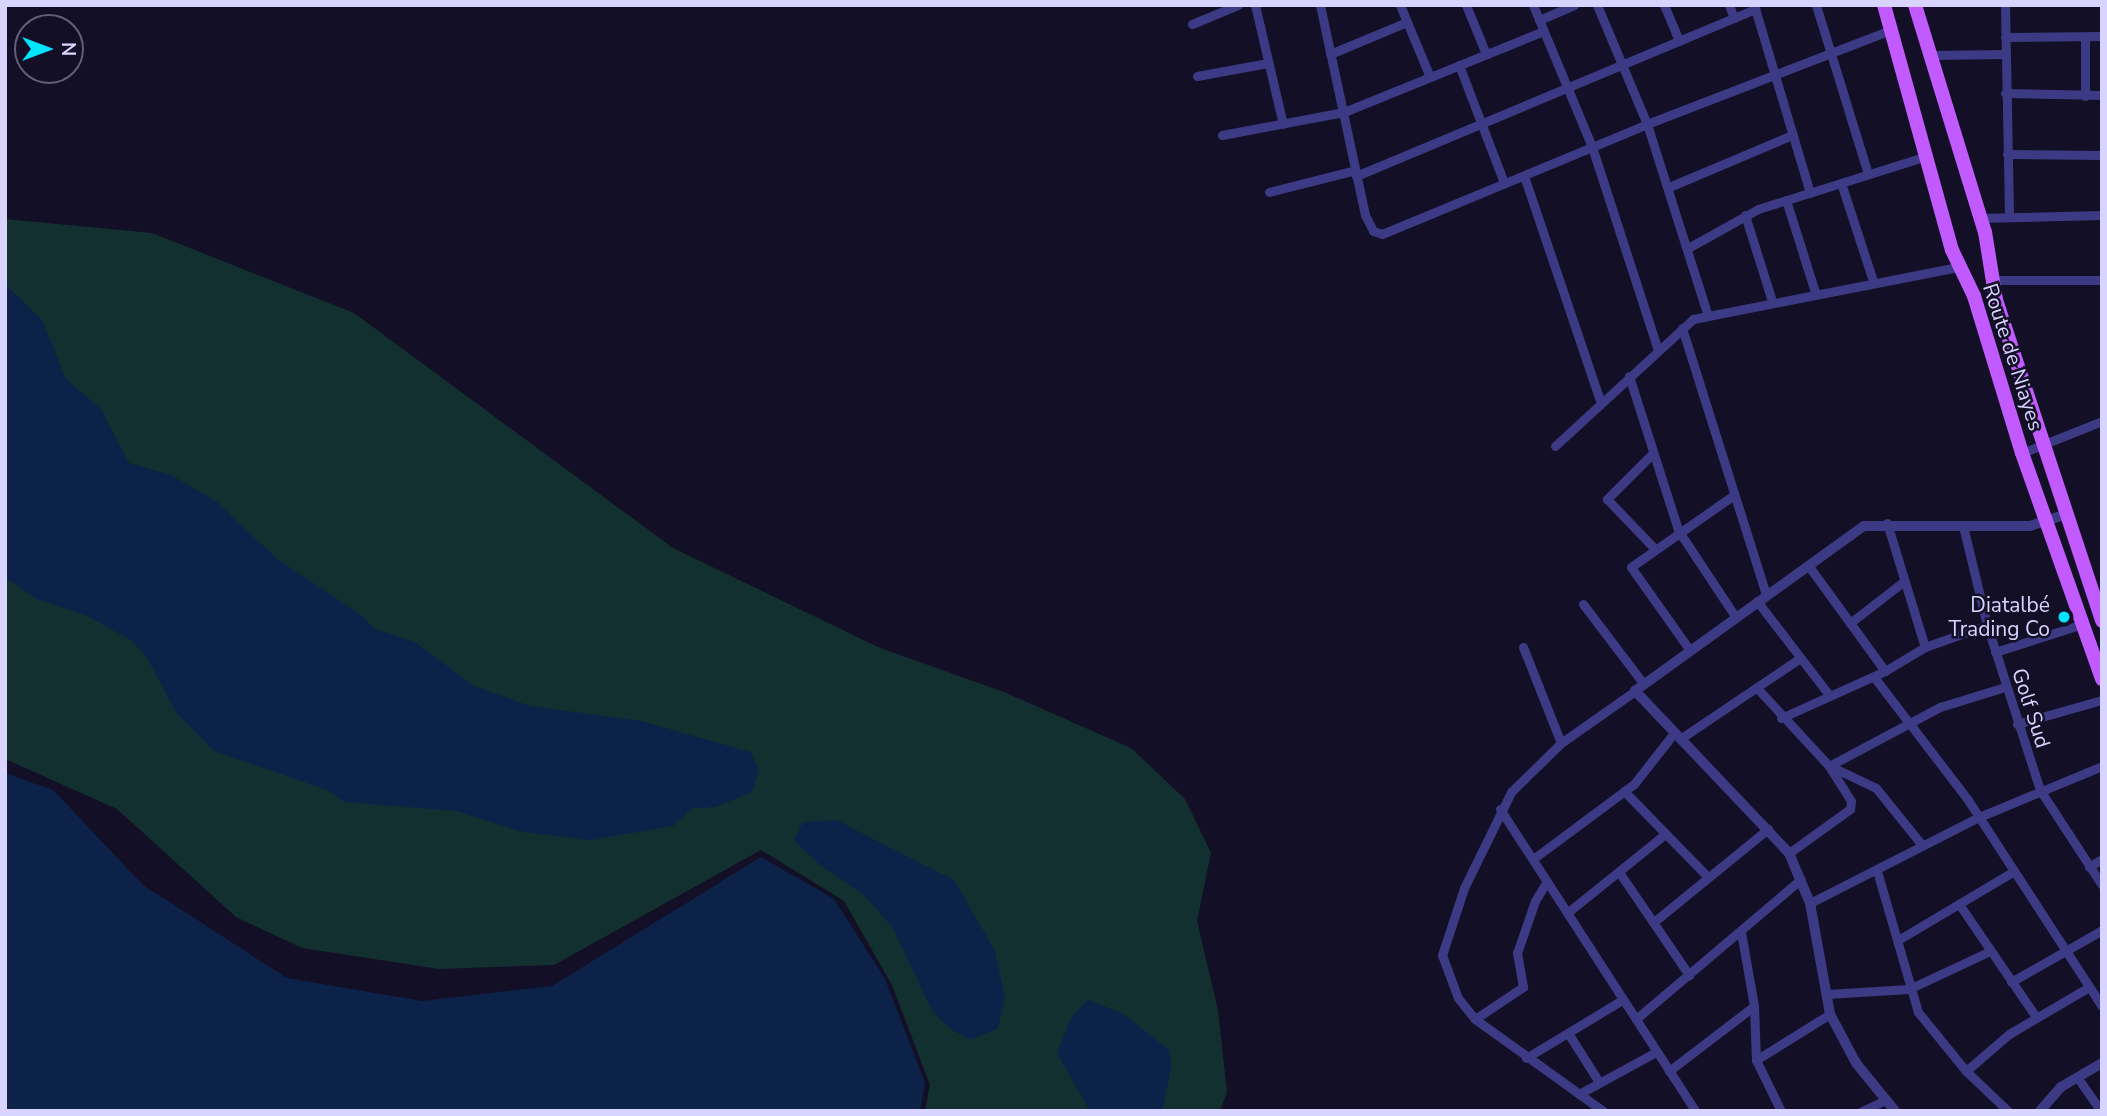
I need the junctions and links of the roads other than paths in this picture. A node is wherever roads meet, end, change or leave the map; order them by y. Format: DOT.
graph roads {
  1 [pos="1238,5"];
  2 [pos="1255,5"];
  3 [pos="1320,5"];
  4 [pos="1400,5"];
  5 [pos="1466,5"];
  6 [pos="1533,5"];
  7 [pos="1574,5"];
  8 [pos="1598,5"];
  9 [pos="1664,5"];
  10 [pos="1729,5"];
  11 [pos="1816,5"];
  12 [pos="1884,5"];
  13 [pos="1916,5"];
  14 [pos="2005,5"];
  15 [pos="1755,7"];
  16 [pos="1734,18"];
  17 [pos="1539,20"];
  18 [pos="1407,22"];
  19 [pos="1192,24"];
  20 [pos="1891,30"];
  21 [pos="1543,31"];
  22 [pos="2102,36"];
  23 [pos="2005,37"];
  24 [pos="2085,37"];
  25 [pos="1679,41"];
  26 [pos="1330,54"];
  27 [pos="1486,54"];
  28 [pos="1830,54"];
  29 [pos="2005,54"];
  30 [pos="1930,55"];
  31 [pos="1268,63"];
  32 [pos="1459,65"];
  33 [pos="1622,65"];
  34 [pos="1197,76"];
  35 [pos="1775,76"];
  36 [pos="1430,77"];
  37 [pos="1567,88"];
  38 [pos="2005,93"];
  39 [pos="2102,95"];
  40 [pos="2085,96"];
  41 [pos="1344,112"];
  42 [pos="1283,124"];
  43 [pos="1481,124"];
  44 [pos="1647,124"];
  45 [pos="1222,135"];
  46 [pos="1792,135"];
  47 [pos="1592,147"];
  48 [pos="2007,154"];
  49 [pos="2102,155"];
  50 [pos="1927,156"];
  51 [pos="1356,173"];
  52 [pos="1868,173"];
  53 [pos="1524,176"];
  54 [pos="1504,183"];
  55 [pos="1841,183"];
  56 [pos="1669,187"];
  57 [pos="1269,192"];
  58 [pos="1810,193"];
  59 [pos="1786,200"];
  60 [pos="1745,215"];
  61 [pos="2102,215"];
  62 [pos="2009,217"];
  63 [pos="1981,218"];
  64 [pos="1688,248"];
  65 [pos="1958,267"];
  66 [pos="1992,280"];
  67 [pos="2102,280"];
  68 [pos="1873,281"];
  69 [pos="1815,292"];
  70 [pos="1772,301"];
  71 [pos="1707,313"];
  72 [pos="1682,328"];
  73 [pos="1658,350"];
  74 [pos="1629,376"];
  75 [pos="1600,401"];
  76 [pos="2102,421"];
  77 [pos="2043,442"];
  78 [pos="1555,446"];
  79 [pos="2022,453"];
  80 [pos="1653,454"];
  81 [pos="1734,495"];
  82 [pos="2067,514"];
  83 [pos="2046,521"];
  84 [pos="1887,523"];
  85 [pos="1963,526"];
  86 [pos="1678,530"];
  87 [pos="1653,547"];
  88 [pos="1808,565"];
  89 [pos="1903,582"];
  90 [pos="2095,584"];
  91 [pos="1761,597"];
  92 [pos="1583,604"];
  93 [pos="1735,616"];
  94 [pos="2102,621"];
  95 [pos="1850,622"];
  96 [pos="2083,624"];
  97 [pos="1987,625"];
  98 [pos="1523,647"];
  99 [pos="1925,648"];
  100 [pos="1689,649"];
  101 [pos="1995,652"];
  102 [pos="1800,658"];
  103 [pos="1885,671"];
  104 [pos="1874,677"];
  105 [pos="2102,679"];
  106 [pos="1639,687"];
  107 [pos="2005,687"];
  108 [pos="1757,688"];
  109 [pos="1829,695"];
  110 [pos="2102,700"];
  111 [pos="1781,718"];
  112 [pos="2017,724"];
  113 [pos="1910,725"];
  114 [pos="1677,736"];
  115 [pos="1561,743"];
  116 [pos="2102,765"];
  117 [pos="1829,766"];
  118 [pos="2040,790"];
  119 [pos="1624,791"];
  120 [pos="1500,810"];
  121 [pos="1979,817"];
  122 [pos="1768,829"];
  123 [pos="1664,835"];
  124 [pos="1922,845"];
  125 [pos="1789,853"];
  126 [pos="1533,859"];
  127 [pos="2102,859"];
  128 [pos="2089,867"];
  129 [pos="1877,871"];
  130 [pos="1619,872"];
  131 [pos="2011,873"];
  132 [pos="1708,877"];
  133 [pos="1801,879"];
  134 [pos="1546,881"];
  135 [pos="2102,885"];
  136 [pos="1810,903"];
  137 [pos="1959,904"];
  138 [pos="1567,914"];
  139 [pos="1655,921"];
  140 [pos="2102,930"];
  141 [pos="1741,932"];
  142 [pos="1898,940"];
  143 [pos="1990,951"];
  144 [pos="2065,951"];
  145 [pos="1689,975"];
  146 [pos="2011,982"];
  147 [pos="2089,987"];
  148 [pos="1909,989"];
  149 [pos="1827,994"];
  150 [pos="1622,1000"];
  151 [pos="1754,1006"];
  152 [pos="2102,1006"];
  153 [pos="1830,1014"];
  154 [pos="2036,1017"];
  155 [pos="1475,1019"];
  156 [pos="1636,1020"];
  157 [pos="1568,1033"];
  158 [pos="1656,1052"];
  159 [pos="1525,1058"];
  160 [pos="1756,1060"];
  161 [pos="2102,1063"];
  162 [pos="1669,1071"];
  163 [pos="1966,1071"];
  164 [pos="2077,1077"];
  165 [pos="1599,1082"];
  166 [pos="1579,1094"];
  167 [pos="1886,1100"];
  168 [pos="1603,1111"];
  169 [pos="1695,1111"];
  170 [pos="1781,1111"];
  171 [pos="1862,1111"];
  172 [pos="1895,1111"];
  173 [pos="2008,1111"];
  174 [pos="2040,1111"];
  175 [pos="2101,1111"];
  1 -- 19 [label="street"];
  2 -- 31 [label="street"];
  3 -- 26 [label="street"];
  4 -- 18 [label="street"];
  5 -- 27 [label="street"];
  6 -- 17 [label="street"];
  7 -- 17 [label="street"];
  8 -- 33 [label="street"];
  9 -- 25 [label="street"];
  10 -- 16 [label="street"];
  11 -- 28 [label="street"];
  12 -- 20 [label="main road, Route de Niayes"];
  13 -- 30 [label="main road, Route de Niayes"];
  14 -- 23 [label="street"];
  15 -- 16 [label="street"];
  15 -- 35 [label="street"];
  16 -- 25 [label="street"];
  17 -- 21 [label="street"];
  18 -- 26 [label="street"];
  18 -- 36 [label="street"];
  20 -- 28 [label="street"];
  20 -- 50 [label="main road, Route de Niayes"];
  21 -- 27 [label="street"];
  21 -- 37 [label="street"];
  22 -- 24 [label="street"];
  23 -- 24 [label="street"];
  23 -- 29 [label="street"];
  24 -- 40 [label="street"];
  25 -- 33 [label="street"];
  26 -- 41 [label="street"];
  27 -- 32 [label="street"];
  28 -- 35 [label="street"];
  28 -- 52 [label="street"];
  29 -- 30 [label="street"];
  29 -- 38 [label="street"];
  30 -- 63 [label="main road, Route de Niayes"];
  31 -- 34 [label="street"];
  31 -- 42 [label="street"];
  32 -- 36 [label="street"];
  32 -- 43 [label="street"];
  33 -- 37 [label="street"];
  33 -- 44 [label="street"];
  35 -- 44 [label="street"];
  35 -- 46 [label="street"];
  36 -- 41 [label="street"];
  37 -- 43 [label="street"];
  37 -- 47 [label="street"];
  38 -- 40 [label="street"];
  38 -- 48 [label="street"];
  39 -- 40 [label="street"];
  41 -- 42 [label="street"];
  41 -- 51 [label="street"];
  42 -- 45 [label="street"];
  43 -- 51 [label="street"];
  43 -- 54 [label="street"];
  44 -- 47 [label="street"];
  44 -- 56 [label="street"];
  46 -- 56 [label="street"];
  46 -- 58 [label="street"];
  47 -- 53 [label="street"];
  47 -- 73 [label="street"];
  48 -- 49 [label="street"];
  48 -- 62 [label="street"];
  50 -- 52 [label="street"];
  50 -- 65 [label="main road, Route de Niayes"];
  51 -- 54 [label="street"];
  51 -- 57 [label="street"];
  52 -- 55 [label="street"];
  53 -- 54 [label="street"];
  53 -- 75 [label="street"];
  55 -- 58 [label="street"];
  55 -- 68 [label="street"];
  56 -- 64 [label="street"];
  58 -- 59 [label="street"];
  59 -- 60 [label="street"];
  59 -- 69 [label="street"];
  60 -- 64 [label="street"];
  60 -- 70 [label="street"];
  61 -- 62 [label="street"];
  62 -- 63 [label="street"];
  63 -- 66 [label="main road, Route de Niayes"];
  64 -- 71 [label="street"];
  65 -- 68 [label="street"];
  65 -- 79 [label="main road, Route de Niayes"];
  66 -- 67 [label="street"];
  66 -- 77 [label="main road, Route de Niayes"];
  68 -- 69 [label="street"];
  69 -- 70 [label="street"];
  70 -- 71 [label="street"];
  71 -- 72 [label="street"];
  72 -- 73 [label="street"];
  72 -- 81 [label="street"];
  73 -- 74 [label="street"];
  74 -- 75 [label="street"];
  74 -- 80 [label="street"];
  75 -- 78 [label="street"];
  76 -- 77 [label="street"];
  77 -- 79 [label="street"];
  77 -- 82 [label="main road, Route de Niayes"];
  79 -- 83 [label="main road, Route de Niayes"];
  80 -- 86 [label="street"];
  80 -- 87 [label="street"];
  81 -- 86 [label="street"];
  81 -- 91 [label="street"];
  82 -- 83 [label="street"];
  82 -- 90 [label="main road, Route de Niayes"];
  83 -- 85 [label="street"];
  83 -- 96 [label="main road, Route de Niayes"];
  84 -- 85 [label="street"];
  84 -- 88 [label="street"];
  84 -- 89 [label="street"];
  85 -- 97 [label="street, Golf Sud"];
  86 -- 87 [label="street"];
  86 -- 93 [label="street"];
  87 -- 100 [label="street"];
  88 -- 91 [label="street"];
  88 -- 95 [label="street"];
  89 -- 95 [label="street"];
  89 -- 99 [label="street"];
  90 -- 94 [label="main road, Route de Niayes"];
  91 -- 93 [label="street"];
  91 -- 102 [label="street"];
  92 -- 106 [label="street"];
  93 -- 100 [label="street"];
  95 -- 103 [label="street"];
  96 -- 101 [label="street"];
  96 -- 105 [label="main road, Route de Niayes"];
  97 -- 99 [label="street"];
  97 -- 101 [label="street, Golf Sud"];
  98 -- 115 [label="street"];
  99 -- 103 [label="street"];
  100 -- 106 [label="street"];
  101 -- 107 [label="street, Golf Sud"];
  102 -- 108 [label="street"];
  102 -- 109 [label="street"];
  103 -- 104 [label="street"];
  104 -- 109 [label="street"];
  104 -- 113 [label="street"];
  106 -- 114 [label="street"];
  106 -- 115 [label="street"];
  107 -- 112 [label="street, Golf Sud"];
  107 -- 113 [label="street"];
  108 -- 111 [label="street"];
  108 -- 114 [label="street"];
  109 -- 111 [label="street"];
  110 -- 112 [label="street"];
  111 -- 117 [label="street"];
  112 -- 118 [label="street, Golf Sud"];
  113 -- 117 [label="street"];
  113 -- 121 [label="street"];
  114 -- 119 [label="street"];
  114 -- 122 [label="street"];
  115 -- 120 [label="street"];
  116 -- 118 [label="street"];
  117 -- 124 [label="street"];
  117 -- 125 [label="street"];
  118 -- 121 [label="street"];
  118 -- 128 [label="street, Golf Sud"];
  119 -- 123 [label="street"];
  119 -- 126 [label="street"];
  120 -- 126 [label="street"];
  120 -- 155 [label="street"];
  121 -- 124 [label="street"];
  121 -- 131 [label="street"];
  122 -- 125 [label="street"];
  122 -- 132 [label="street"];
  123 -- 130 [label="street"];
  123 -- 132 [label="street"];
  124 -- 129 [label="street"];
  125 -- 133 [label="street"];
  126 -- 134 [label="street"];
  127 -- 128 [label="street"];
  128 -- 135 [label="street, Golf Sud"];
  129 -- 136 [label="street"];
  129 -- 142 [label="street"];
  130 -- 138 [label="street"];
  130 -- 139 [label="street"];
  131 -- 137 [label="street"];
  131 -- 144 [label="street"];
  132 -- 139 [label="street"];
  133 -- 136 [label="street"];
  133 -- 141 [label="street"];
  134 -- 138 [label="street"];
  134 -- 155 [label="street"];
  136 -- 149 [label="street"];
  137 -- 142 [label="street"];
  137 -- 143 [label="street"];
  138 -- 150 [label="street"];
  139 -- 145 [label="street"];
  140 -- 144 [label="street"];
  141 -- 145 [label="street"];
  141 -- 151 [label="street"];
  142 -- 148 [label="street"];
  143 -- 146 [label="street"];
  143 -- 148 [label="street"];
  144 -- 146 [label="street"];
  144 -- 147 [label="street"];
  145 -- 156 [label="street"];
  146 -- 154 [label="street"];
  147 -- 152 [label="street"];
  147 -- 154 [label="street"];
  148 -- 149 [label="street"];
  148 -- 163 [label="street"];
  149 -- 153 [label="street"];
  150 -- 156 [label="street"];
  150 -- 157 [label="street"];
  151 -- 160 [label="street"];
  151 -- 162 [label="street"];
  153 -- 160 [label="street"];
  153 -- 167 [label="street"];
  154 -- 163 [label="street"];
  155 -- 159 [label="street"];
  156 -- 158 [label="street"];
  157 -- 159 [label="street"];
  157 -- 165 [label="street"];
  158 -- 162 [label="street"];
  158 -- 165 [label="street"];
  159 -- 166 [label="street"];
  160 -- 170 [label="street"];
  161 -- 164 [label="street"];
  162 -- 169 [label="street"];
  163 -- 173 [label="street"];
  164 -- 174 [label="street"];
  164 -- 175 [label="street"];
  165 -- 166 [label="street"];
  166 -- 168 [label="street"];
  167 -- 171 [label="street"];
  167 -- 172 [label="street"];
}
